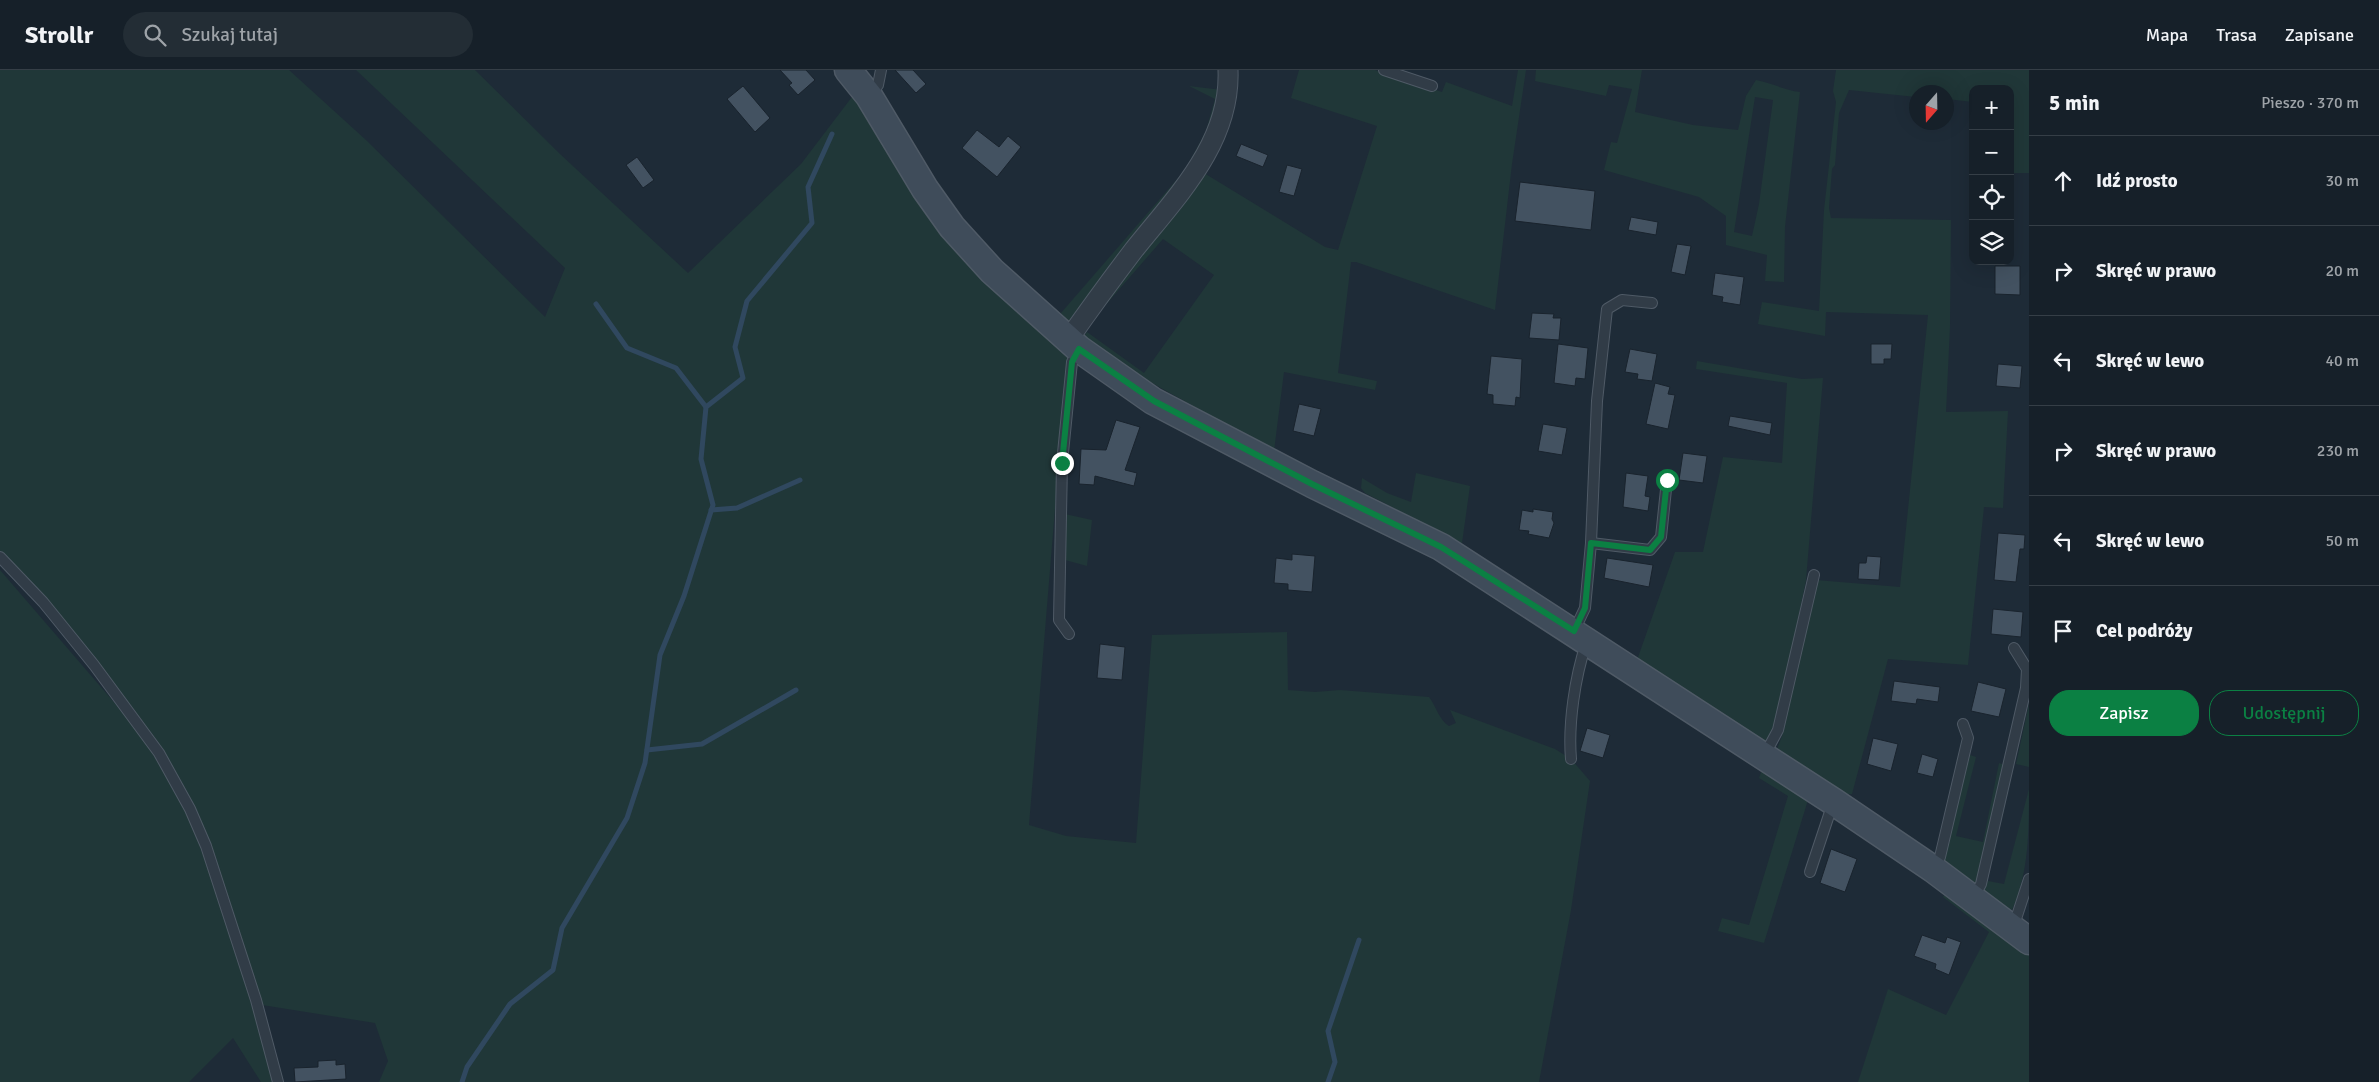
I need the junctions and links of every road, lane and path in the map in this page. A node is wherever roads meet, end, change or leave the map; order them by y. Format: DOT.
graph roads {
  1 [pos="848,70"];
  2 [pos="881,70"];
  3 [pos="1228,70"];
  4 [pos="1384,70"];
  5 [pos="1432,86"];
  6 [pos="869,96"];
  7 [pos="1652,303"];
  8 [pos="1074,345"];
  9 [pos="1667,480"];
  10 [pos="1591,543"];
  11 [pos="0,557"];
  12 [pos="1814,575"];
  13 [pos="1069,634"];
  14 [pos="1581,636"];
  15 [pos="2014,648"];
  16 [pos="1963,724"];
  17 [pos="1764,756"];
  18 [pos="1570,759"];
  19 [pos="1834,802"];
  20 [pos="1933,869"];
  21 [pos="1810,872"];
  22 [pos="2029,879"];
  23 [pos="1973,900"];
  24 [pos="2021,935"];
  25 [pos="278,1082"];
  1 -- 6 [label="street"];
  2 -- 6 [label="lane"];
  3 -- 8 [label="street"];
  4 -- 5 [label="lane"];
  6 -- 8 [label="street"];
  7 -- 10 [label="lane"];
  8 -- 13 [label="lane"];
  8 -- 14 [label="street"];
  9 -- 10 [label="lane"];
  10 -- 14 [label="lane"];
  11 -- 25 [label="lane"];
  12 -- 17 [label="lane"];
  14 -- 17 [label="street"];
  14 -- 18 [label="lane"];
  15 -- 23 [label="lane"];
  16 -- 20 [label="lane"];
  17 -- 19 [label="street"];
  19 -- 20 [label="street"];
  19 -- 21 [label="lane"];
  20 -- 23 [label="street"];
  22 -- 24 [label="lane"];
  23 -- 24 [label="street"];
}
